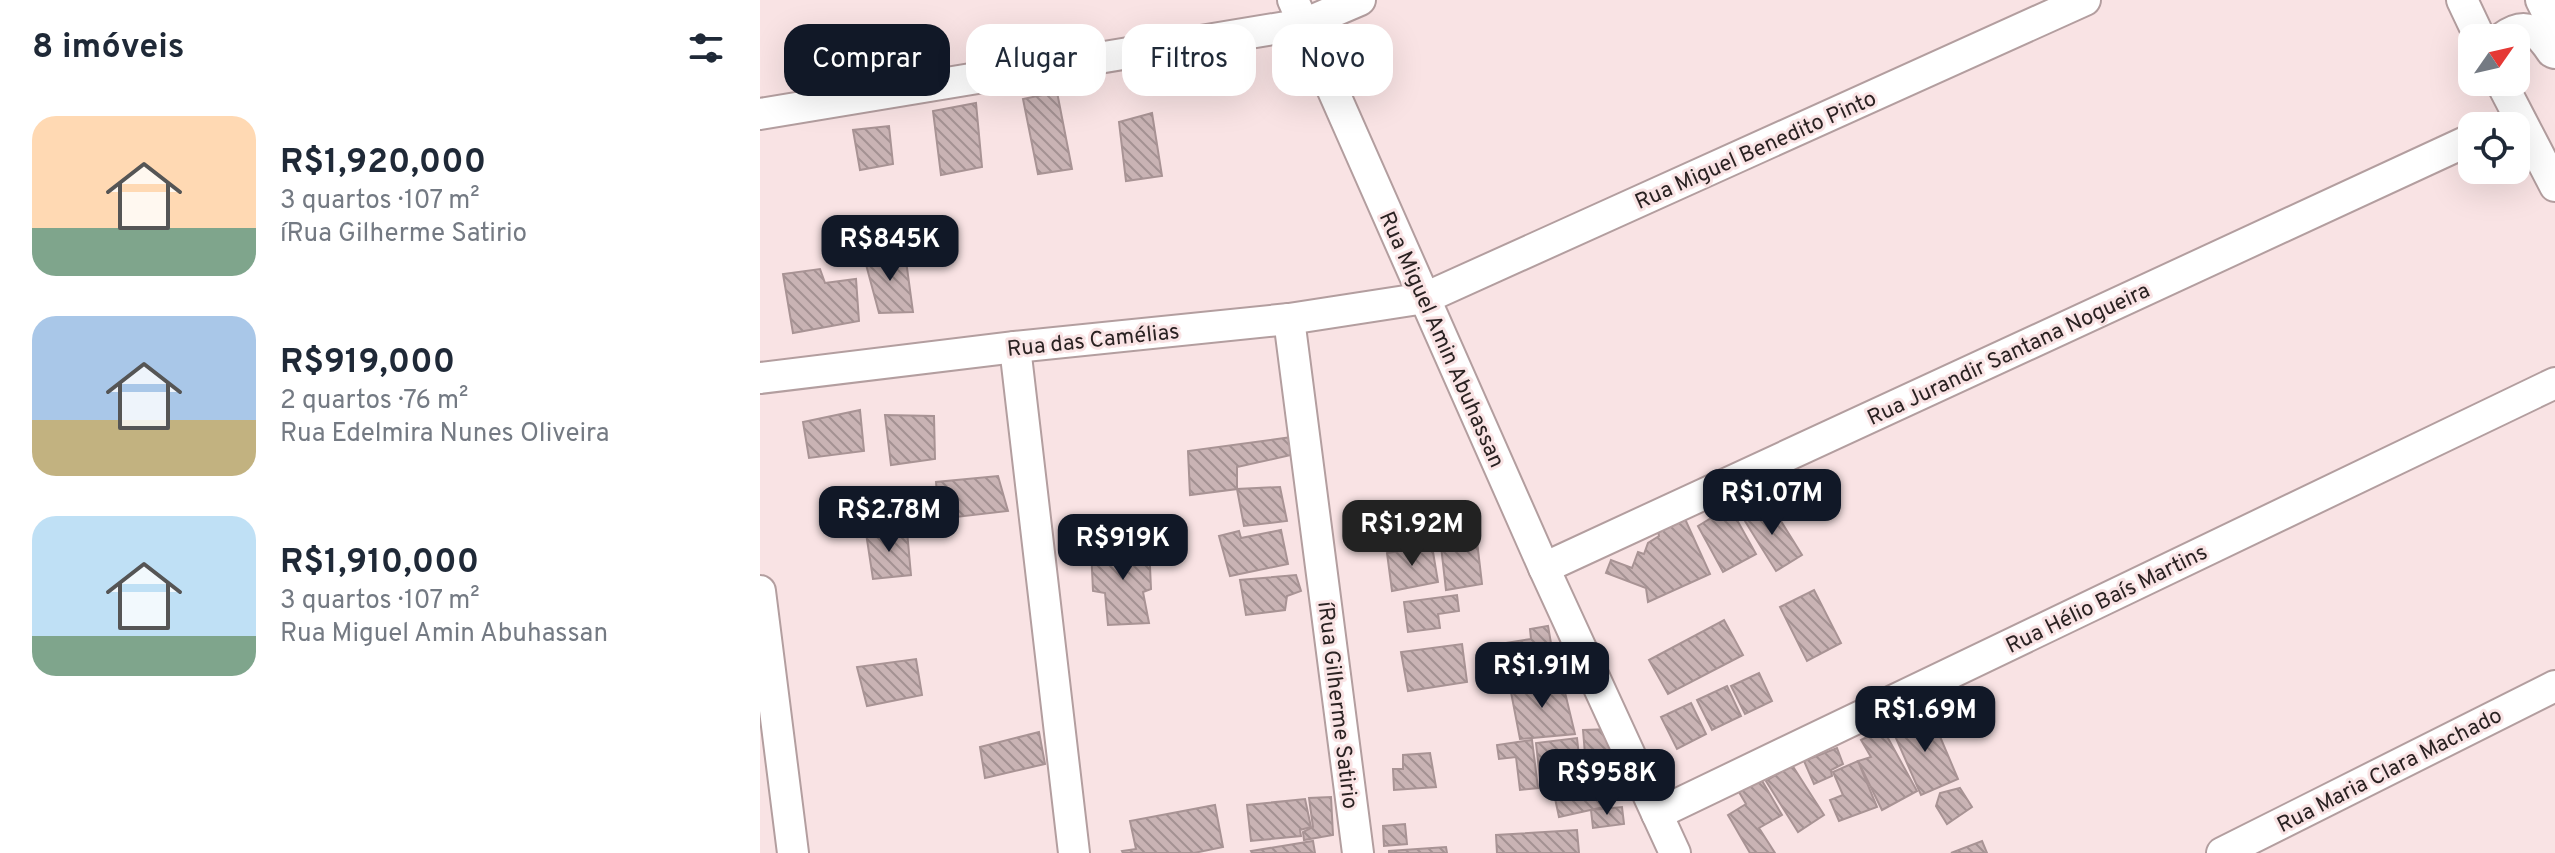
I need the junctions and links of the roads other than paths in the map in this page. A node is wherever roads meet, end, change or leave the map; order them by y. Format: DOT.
graph roads {
  1 [pos="1360,0"];
  2 [pos="2085,0"];
  3 [pos="2462,0"];
  4 [pos="2541,0"];
  5 [pos="1298,12"];
  6 [pos="2473,24"];
  7 [pos="2555,28"];
  8 [pos="2530,30"];
  9 [pos="2555,53"];
  10 [pos="760,114"];
  11 [pos="2458,145"];
  12 [pos="2530,151"];
  13 [pos="2555,186"];
  14 [pos="1425,298"];
  15 [pos="1289,319"];
  16 [pos="1015,347"];
  17 [pos="760,378"];
  18 [pos="2555,383"];
  19 [pos="1544,568"];
  20 [pos="760,591"];
  21 [pos="2555,686"];
  22 [pos="1657,814"];
  23 [pos="793,853"];
  24 [pos="1074,853"];
  25 [pos="1358,853"];
  26 [pos="1675,853"];
  27 [pos="2222,853"];
  1 -- 5 [label="street"];
  2 -- 14 [label="street, Rua Miguel Benedito Pinto"];
  3 -- 6 [label="street"];
  4 -- 7 [label="street"];
  5 -- 10 [label="street"];
  5 -- 14 [label="street, Rua Miguel Amin Abuhassan"];
  8 -- 9 [label="street"];
  11 -- 19 [label="street, Rua Jurandir Santana Nogueira"];
  12 -- 13 [label="street"];
  14 -- 15 [label="street, Rua das Camélias"];
  14 -- 19 [label="street, Rua Miguel Amin Abuhassan"];
  15 -- 16 [label="street, Rua das Camélias"];
  15 -- 25 [label="street, íRua Gilherme Satirio"];
  16 -- 17 [label="street, Rua das Camélias"];
  16 -- 24 [label="street"];
  18 -- 22 [label="street, Rua Hélio Baís Martins"];
  19 -- 22 [label="street, Rua Miguel Amin Abuhassan"];
  20 -- 23 [label="street"];
  21 -- 27 [label="street, Rua Maria Clara Machado"];
  22 -- 26 [label="street, Rua Miguel Amin Abuhassan"];
}
